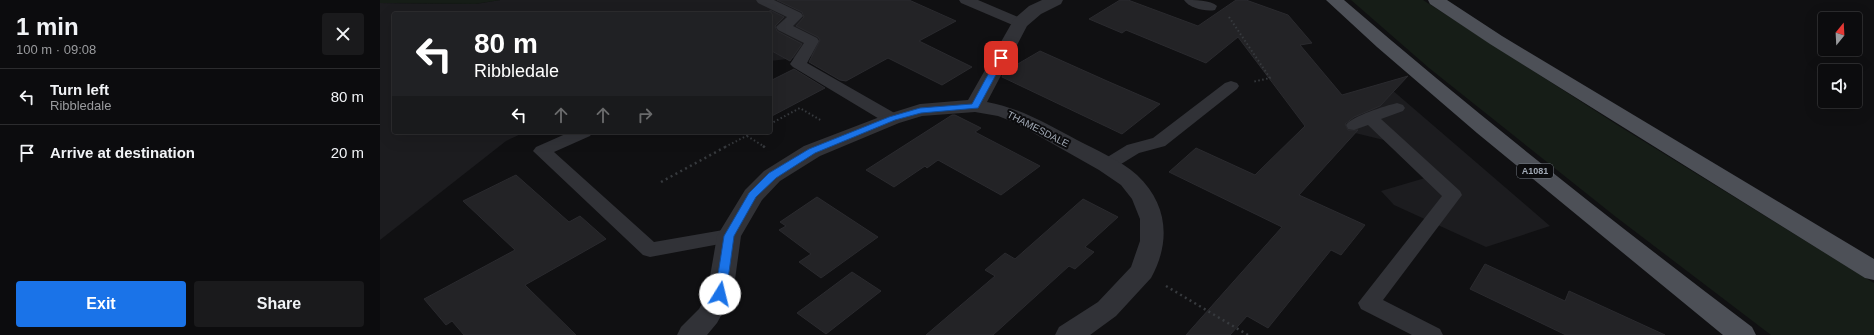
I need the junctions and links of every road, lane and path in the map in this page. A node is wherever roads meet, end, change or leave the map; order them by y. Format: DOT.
graph roads {
  1 [pos="763,0"];
  2 [pos="966,0"];
  3 [pos="1055,0"];
  4 [pos="1192,0"];
  5 [pos="1334,0"];
  6 [pos="1436,0"];
  7 [pos="1208,6"];
  8 [pos="1020,23"];
  9 [pos="1231,86"];
  10 [pos="975,106"];
  11 [pos="1397,108"];
  12 [pos="892,119"];
  13 [pos="772,123"];
  14 [pos="580,134"];
  15 [pos="750,134"];
  16 [pos="846,136"];
  17 [pos="1108,165"];
  18 [pos="661,182"];
  19 [pos="729,236"];
  20 [pos="1142,271"];
  21 [pos="1874,271"];
  22 [pos="691,335"];
  23 [pos="1069,335"];
  24 [pos="1248,335"];
  25 [pos="1432,335"];
  26 [pos="1742,335"];
  1 -- 12 [label="lane"];
  2 -- 8 [label="lane"];
  3 -- 8 [label="street"];
  4 -- 7 [label="street"];
  5 -- 26 [label="main road, A1081"];
  6 -- 21 [label="main road"];
  7 -- 9 [label="path"];
  8 -- 10 [label="street"];
  9 -- 17 [label="lane"];
  10 -- 12 [label="street, THAMESDALE"];
  10 -- 17 [label="street, THAMESDALE"];
  11 -- 25 [label="lane"];
  12 -- 16 [label="street, THAMESDALE"];
  13 -- 16 [label="path"];
  14 -- 19 [label="lane"];
  15 -- 18 [label="path"];
  16 -- 19 [label="street, THAMESDALE"];
  17 -- 20 [label="street, THAMESDALE"];
  19 -- 22 [label="street, THAMESDALE"];
  20 -- 23 [label="street, THAMESDALE"];
  20 -- 24 [label="path"];
}
